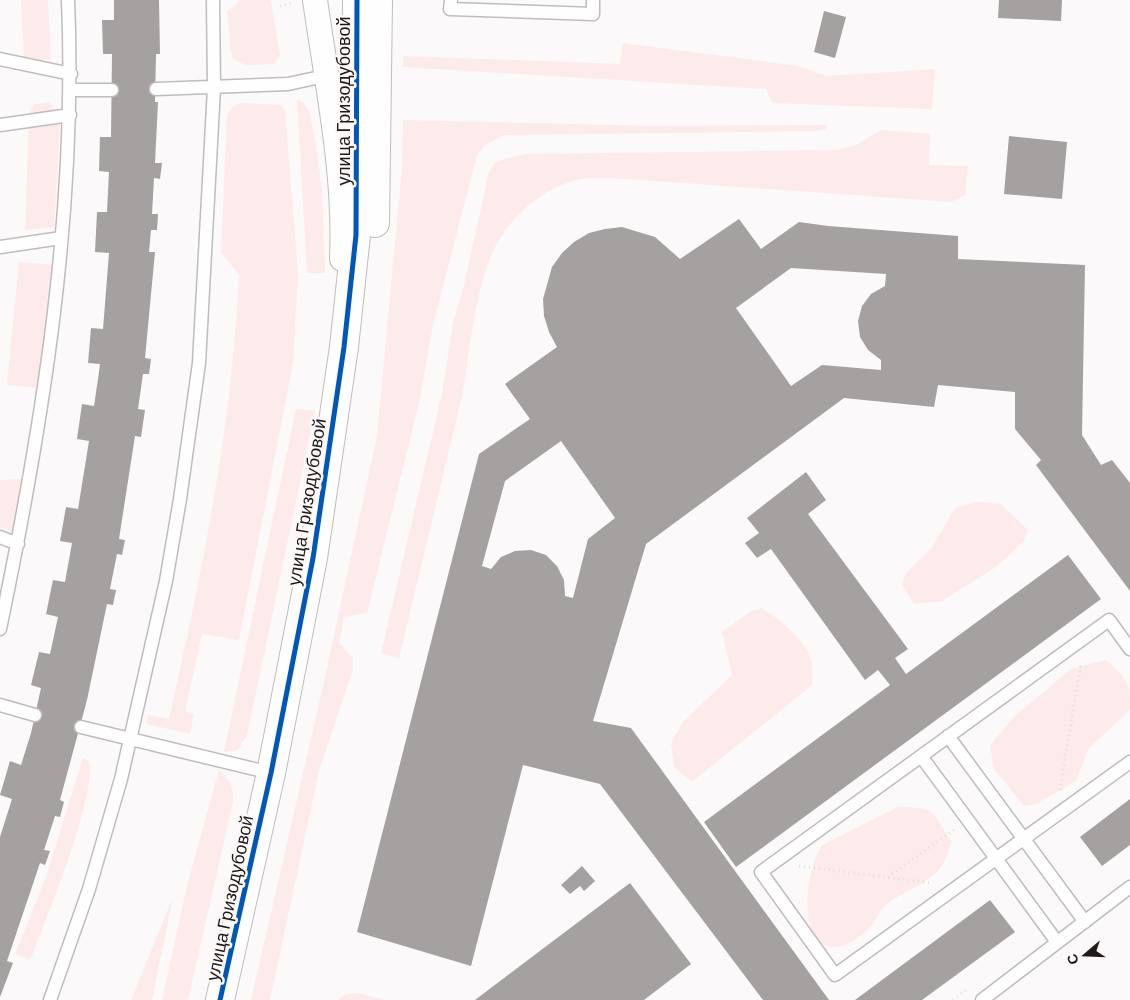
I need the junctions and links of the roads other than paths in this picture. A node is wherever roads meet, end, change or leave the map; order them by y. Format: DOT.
graph roads {
  1 [pos="68,0"];
  2 [pos="213,0"];
  3 [pos="315,0"];
  4 [pos="357,0"];
  5 [pos="378,0"];
  6 [pos="451,0"];
  7 [pos="593,0"];
  8 [pos="0,59"];
  9 [pos="71,74"];
  10 [pos="325,76"];
  11 [pos="214,88"];
  12 [pos="156,89"];
  13 [pos="71,90"];
  14 [pos="112,90"];
  15 [pos="70,115"];
  16 [pos="0,125"];
  17 [pos="61,238"];
  18 [pos="0,247"];
  19 [pos="337,395"];
  20 [pos="0,537"];
  21 [pos="18,544"];
  22 [pos="313,558"];
  23 [pos="0,629"];
  24 [pos="1130,650"];
  25 [pos="0,706"];
  26 [pos="35,715"];
  27 [pos="81,727"];
  28 [pos="948,736"];
  29 [pos="130,739"];
  30 [pos="921,756"];
  31 [pos="1130,762"];
  32 [pos="271,773"];
  33 [pos="1024,839"];
  34 [pos="996,859"];
  35 [pos="1130,887"];
  36 [pos="1085,922"];
  37 [pos="1058,942"];
  38 [pos="50,1000"];
  39 [pos="220,1000"];
  40 [pos="982,1000"];
  1 -- 9 [label="lane"];
  2 -- 11 [label="lane"];
  3 -- 10 [label="street"];
  4 -- 19 [label="street, улица Гризодубовой"];
  5 -- 22 [label="street, улица Гризодубовой"];
  6 -- 7 [label="lane"];
  8 -- 9 [label="lane"];
  9 -- 13 [label="lane"];
  10 -- 11 [label="lane"];
  10 -- 19 [label="street"];
  11 -- 12 [label="lane"];
  11 -- 29 [label="lane"];
  13 -- 14 [label="lane"];
  13 -- 15 [label="lane"];
  15 -- 16 [label="lane"];
  15 -- 17 [label="lane"];
  17 -- 18 [label="lane"];
  17 -- 21 [label="lane"];
  19 -- 22 [label="street, улица Гризодубовой"];
  20 -- 21 [label="lane"];
  21 -- 23 [label="lane"];
  22 -- 32 [label="street, улица Гризодубовой"];
  24 -- 28 [label="lane"];
  25 -- 26 [label="lane"];
  27 -- 29 [label="lane"];
  28 -- 30 [label="lane"];
  28 -- 33 [label="lane"];
  29 -- 32 [label="lane"];
  29 -- 38 [label="lane"];
  30 -- 34 [label="lane"];
  30 -- 34 [label="lane"];
  31 -- 33 [label="lane"];
  32 -- 39 [label="street, улица Гризодубовой"];
  33 -- 34 [label="lane"];
  33 -- 36 [label="lane"];
  34 -- 37 [label="lane"];
  35 -- 36 [label="lane"];
  36 -- 37 [label="lane"];
  37 -- 40 [label="lane"];
}
